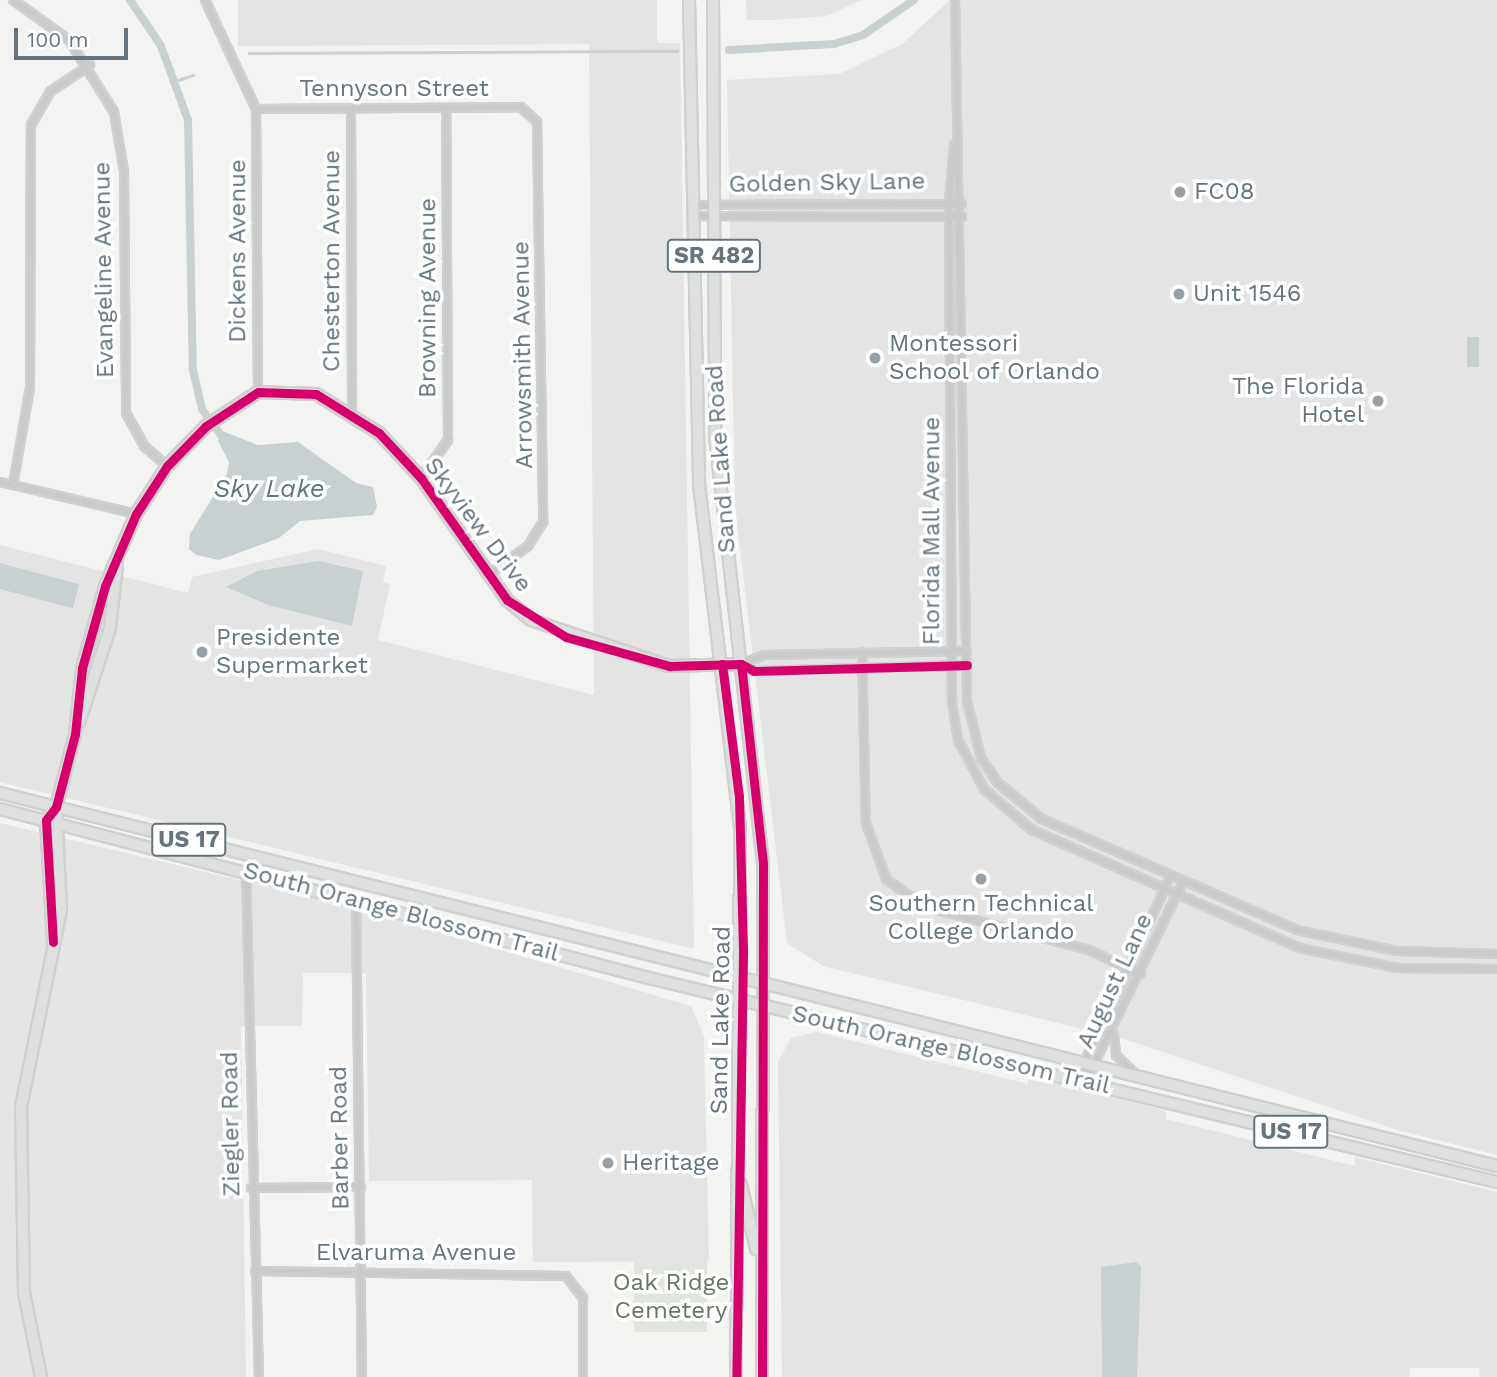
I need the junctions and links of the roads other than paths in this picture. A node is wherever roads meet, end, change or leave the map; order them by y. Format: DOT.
graph roads {
  1 [pos="13,0"];
  2 [pos="205,0"];
  3 [pos="689,0"];
  4 [pos="955,0"];
  5 [pos="712,2"];
  6 [pos="90,65"];
  7 [pos="446,108"];
  8 [pos="256,109"];
  9 [pos="351,109"];
  10 [pos="531,113"];
  11 [pos="956,129"];
  12 [pos="948,201"];
  13 [pos="715,204"];
  14 [pos="962,204"];
  15 [pos="692,211"];
  16 [pos="948,216"];
  17 [pos="962,217"];
  18 [pos="715,218"];
  19 [pos="949,316"];
  20 [pos="963,316"];
  21 [pos="258,393"];
  22 [pos="352,412"];
  23 [pos="167,466"];
  24 [pos="421,478"];
  25 [pos="0,482"];
  26 [pos="699,484"];
  27 [pos="718,484"];
  28 [pos="13,485"];
  29 [pos="136,514"];
  30 [pos="117,565"];
  31 [pos="489,575"];
  32 [pos="951,650"];
  33 [pos="967,651"];
  34 [pos="862,652"];
  35 [pos="722,664"];
  36 [pos="741,664"];
  37 [pos="952,665"];
  38 [pos="967,665"];
  39 [pos="862,668"];
  40 [pos="75,734"];
  41 [pos="0,793"];
  42 [pos="56,807"];
  43 [pos="0,809"];
  44 [pos="46,820"];
  45 [pos="61,824"];
  46 [pos="246,870"];
  47 [pos="1170,877"];
  48 [pos="359,882"];
  49 [pos="1182,884"];
  50 [pos="378,887"];
  51 [pos="1164,891"];
  52 [pos="334,892"];
  53 [pos="1176,897"];
  54 [pos="356,898"];
  55 [pos="53,942"];
  56 [pos="1497,954"];
  57 [pos="1128,967"];
  58 [pos="1497,970"];
  59 [pos="1141,974"];
  60 [pos="743,977"];
  61 [pos="765,983"];
  62 [pos="742,1000"];
  63 [pos="764,1006"];
  64 [pos="1114,1032"];
  65 [pos="1091,1063"];
  66 [pos="1134,1074"];
  67 [pos="1086,1081"];
  68 [pos="1497,1166"];
  69 [pos="739,1181"];
  70 [pos="1497,1182"];
  71 [pos="360,1187"];
  72 [pos="251,1188"];
  73 [pos="255,1271"];
  74 [pos="362,1273"];
  75 [pos="762,1292"];
  76 [pos="41,1377"];
  77 [pos="259,1377"];
  78 [pos="362,1377"];
  79 [pos="583,1377"];
  80 [pos="736,1377"];
  81 [pos="762,1377"];
  1 -- 6 [label="street, Evangeline Avenue"];
  2 -- 8 [label="street"];
  3 -- 15 [label="main road, Sand Lake Road / SR 482"];
  4 -- 11 [label="street, Florida Mall Avenue"];
  5 -- 13 [label="main road, Sand Lake Road / SR 482"];
  6 -- 23 [label="street, Evangeline Avenue"];
  6 -- 28 [label="street"];
  7 -- 9 [label="street, Tennyson Street"];
  7 -- 10 [label="street, Tennyson Street"];
  7 -- 24 [label="street, Browning Avenue"];
  8 -- 9 [label="street, Tennyson Street"];
  8 -- 21 [label="street, Dickens Avenue"];
  9 -- 22 [label="street, Chesterton Avenue"];
  10 -- 31 [label="street, Arrowsmith Avenue"];
  11 -- 12 [label="street, Florida Mall Avenue"];
  11 -- 14 [label="street, Florida Mall Avenue"];
  12 -- 13 [label="street, Golden Sky Lane"];
  12 -- 14 [label="street, Golden Sky Lane"];
  12 -- 16 [label="street, Florida Mall Avenue"];
  13 -- 15 [label="street, Golden Sky Lane"];
  13 -- 18 [label="main road, Sand Lake Road / SR 482"];
  14 -- 17 [label="street, Florida Mall Avenue"];
  15 -- 18 [label="street, Golden Sky Lane"];
  15 -- 26 [label="main road, Sand Lake Road / SR 482"];
  16 -- 17 [label="street, Golden Sky Lane"];
  16 -- 18 [label="street, Golden Sky Lane"];
  16 -- 19 [label="street, Florida Mall Avenue"];
  17 -- 20 [label="street, Florida Mall Avenue"];
  18 -- 27 [label="main road, Sand Lake Road / SR 482"];
  19 -- 20 [label="street"];
  19 -- 32 [label="street, Florida Mall Avenue"];
  20 -- 33 [label="street, Florida Mall Avenue"];
  21 -- 22 [label="street, Skyview Drive"];
  21 -- 23 [label="street"];
  22 -- 24 [label="street, Skyview Drive"];
  23 -- 29 [label="street"];
  24 -- 31 [label="street, Skyview Drive"];
  25 -- 28 [label="street"];
  26 -- 27 [label="main road"];
  26 -- 35 [label="main road, Sand Lake Road / SR 482"];
  27 -- 36 [label="main road, Sand Lake Road / SR 482"];
  28 -- 29 [label="street"];
  29 -- 30 [label="street"];
  30 -- 40 [label="street"];
  30 -- 40 [label="street"];
  31 -- 35 [label="street, Skyview Drive"];
  32 -- 33 [label="street"];
  32 -- 34 [label="street"];
  32 -- 37 [label="street, Florida Mall Avenue"];
  33 -- 38 [label="street, Florida Mall Avenue"];
  34 -- 36 [label="street"];
  34 -- 39 [label="street"];
  35 -- 36 [label="street, Skyview Drive"];
  35 -- 60 [label="main road, Sand Lake Road / SR 482"];
  36 -- 39 [label="street"];
  36 -- 61 [label="main road, Sand Lake Road / SR 482"];
  37 -- 38 [label="street"];
  37 -- 39 [label="street"];
  37 -- 51 [label="street, Florida Mall Avenue"];
  38 -- 47 [label="street, Florida Mall Avenue"];
  39 -- 57 [label="street"];
  40 -- 42 [label="street"];
  41 -- 42 [label="main road, South Orange Blossom Trail / US 17"];
  42 -- 44 [label="street"];
  42 -- 45 [label="street"];
  42 -- 48 [label="main road, South Orange Blossom Trail / US 17"];
  43 -- 44 [label="main road, South Orange Blossom Trail / US 17"];
  44 -- 45 [label="main road, South Orange Blossom Trail / US 17"];
  44 -- 55 [label="street"];
  45 -- 46 [label="main road, South Orange Blossom Trail / US 17"];
  45 -- 55 [label="street"];
  46 -- 52 [label="main road, South Orange Blossom Trail / US 17"];
  46 -- 72 [label="street, Ziegler Road"];
  47 -- 49 [label="street, Florida Mall Avenue"];
  47 -- 51 [label="street, August Lane"];
  48 -- 50 [label="main road, South Orange Blossom Trail / US 17"];
  48 -- 52 [label="main road"];
  49 -- 53 [label="street, August Lane"];
  49 -- 56 [label="street, Florida Mall Avenue"];
  50 -- 54 [label="main road"];
  50 -- 60 [label="main road, South Orange Blossom Trail / US 17"];
  51 -- 53 [label="street, Florida Mall Avenue"];
  51 -- 57 [label="street, August Lane"];
  52 -- 54 [label="main road, South Orange Blossom Trail / US 17"];
  53 -- 58 [label="street, Florida Mall Avenue"];
  53 -- 59 [label="street, August Lane"];
  54 -- 62 [label="main road, South Orange Blossom Trail / US 17"];
  54 -- 71 [label="street, Barber Road"];
  55 -- 76 [label="street"];
  57 -- 59 [label="street"];
  57 -- 65 [label="street, August Lane"];
  59 -- 64 [label="street, August Lane"];
  60 -- 61 [label="main road, South Orange Blossom Trail / US 17"];
  60 -- 62 [label="main road, Sand Lake Road / SR 482"];
  61 -- 63 [label="main road, Sand Lake Road / SR 482"];
  61 -- 65 [label="main road, South Orange Blossom Trail / US 17"];
  62 -- 63 [label="main road, South Orange Blossom Trail / US 17"];
  62 -- 69 [label="main road, Sand Lake Road / SR 482"];
  63 -- 67 [label="main road, South Orange Blossom Trail / US 17"];
  63 -- 75 [label="main road, Sand Lake Road / SR 482"];
  64 -- 65 [label="street, August Lane"];
  64 -- 66 [label="street"];
  65 -- 66 [label="main road, South Orange Blossom Trail / US 17"];
  65 -- 67 [label="street, August Lane"];
  65 -- 67 [label="street, August Lane"];
  66 -- 68 [label="main road, South Orange Blossom Trail / US 17"];
  67 -- 70 [label="main road, South Orange Blossom Trail / US 17"];
  69 -- 75 [label="main road"];
  69 -- 80 [label="main road, Sand Lake Road / SR 482"];
  71 -- 72 [label="street"];
  71 -- 74 [label="street, Barber Road"];
  72 -- 73 [label="street, Ziegler Road"];
  73 -- 74 [label="street, Elvaruma Avenue"];
  73 -- 77 [label="street, Ziegler Road"];
  74 -- 78 [label="street, Barber Road"];
  74 -- 79 [label="street, Elvaruma Avenue"];
  75 -- 81 [label="main road, Sand Lake Road / SR 482"];
}
